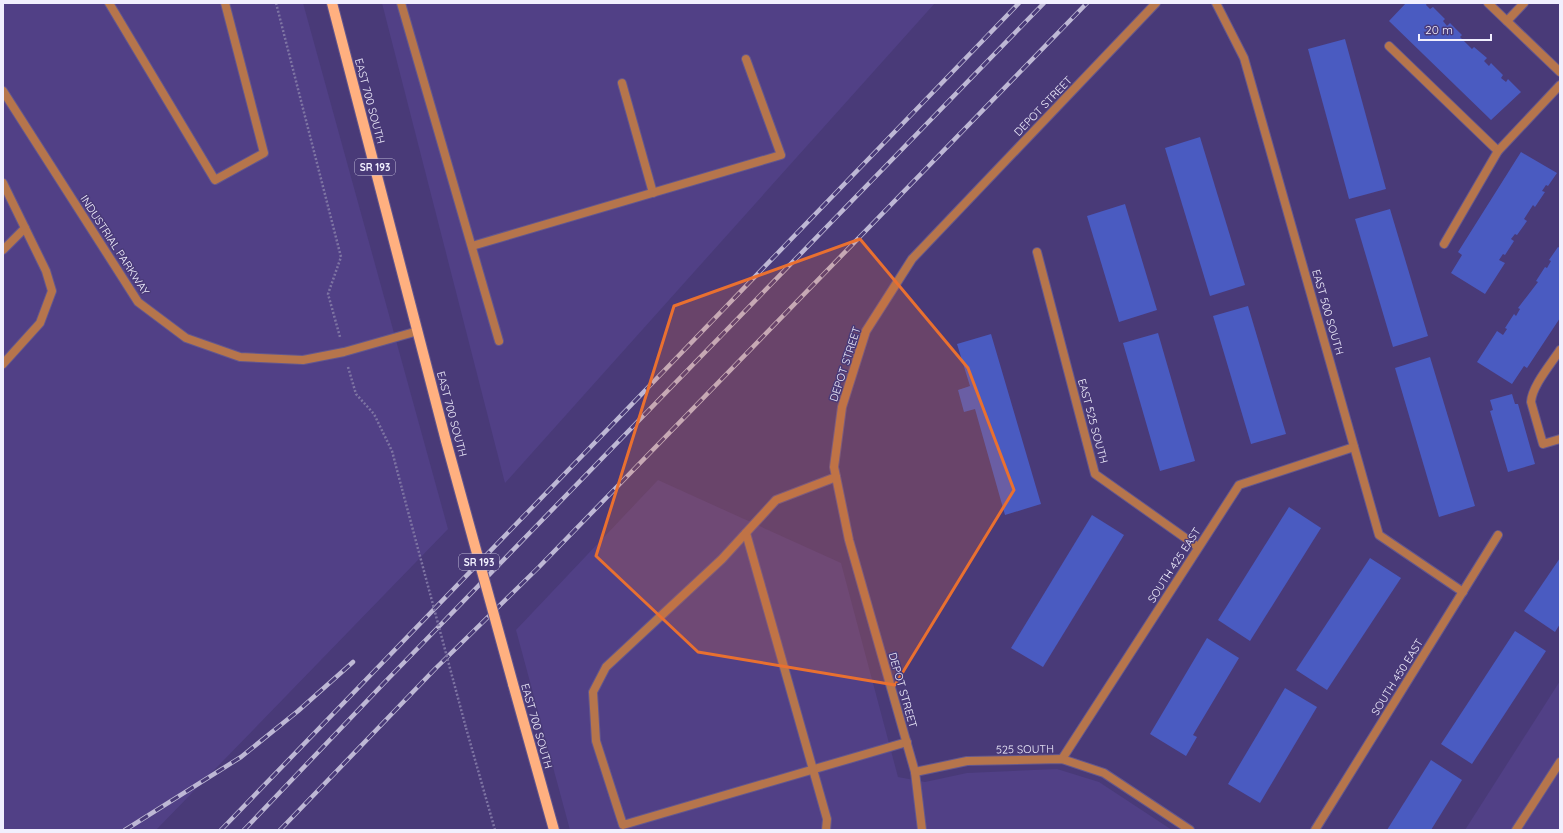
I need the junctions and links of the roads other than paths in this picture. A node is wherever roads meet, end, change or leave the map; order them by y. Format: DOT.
graph roads {
  1 [pos="109,3"];
  2 [pos="225,3"];
  3 [pos="332,3"];
  4 [pos="401,3"];
  5 [pos="1156,3"];
  6 [pos="1216,3"];
  7 [pos="1488,3"];
  8 [pos="1524,3"];
  9 [pos="1507,21"];
  10 [pos="1389,46"];
  11 [pos="746,59"];
  12 [pos="1560,72"];
  13 [pos="622,83"];
  14 [pos="1560,86"];
  15 [pos="3,91"];
  16 [pos="1498,151"];
  17 [pos="3,183"];
  18 [pos="653,193"];
  19 [pos="25,228"];
  20 [pos="1444,244"];
  21 [pos="472,246"];
  22 [pos="3,250"];
  23 [pos="1037,252"];
  24 [pos="418,331"];
  25 [pos="500,341"];
  26 [pos="1560,350"];
  27 [pos="3,364"];
  28 [pos="1560,439"];
  29 [pos="1354,447"];
  30 [pos="836,477"];
  31 [pos="746,533"];
  32 [pos="1498,535"];
  33 [pos="1198,547"];
  34 [pos="1463,592"];
  35 [pos="907,742"];
  36 [pos="1062,759"];
  37 [pos="1560,762"];
  38 [pos="813,770"];
  39 [pos="915,772"];
  40 [pos="624,828"];
  41 [pos="554,830"];
  42 [pos="826,830"];
  43 [pos="922,830"];
  44 [pos="1190,830"];
  45 [pos="1315,830"];
  46 [pos="1516,830"];
  1 -- 2 [label="street"];
  3 -- 24 [label="main road, EAST 700 SOUTH / SR 193"];
  4 -- 21 [label="street"];
  5 -- 30 [label="street, DEPOT STREET"];
  6 -- 29 [label="street, EAST 500 SOUTH"];
  7 -- 9 [label="street"];
  8 -- 9 [label="street"];
  9 -- 12 [label="street"];
  10 -- 16 [label="street"];
  11 -- 18 [label="street"];
  13 -- 18 [label="street"];
  14 -- 16 [label="street"];
  15 -- 24 [label="street, INDUSTRIAL PARKWAY"];
  16 -- 20 [label="street"];
  17 -- 19 [label="street"];
  18 -- 21 [label="street"];
  19 -- 22 [label="street"];
  19 -- 27 [label="street"];
  21 -- 25 [label="street"];
  23 -- 33 [label="street, EAST 525 SOUTH"];
  24 -- 41 [label="main road, EAST 700 SOUTH / SR 193, bridge"];
  26 -- 28 [label="street"];
  29 -- 33 [label="street, SOUTH 425 EAST"];
  29 -- 34 [label="street, EAST 500 SOUTH"];
  30 -- 31 [label="street"];
  30 -- 35 [label="street, DEPOT STREET"];
  31 -- 38 [label="street"];
  31 -- 40 [label="street"];
  32 -- 34 [label="street, SOUTH 450 EAST"];
  33 -- 36 [label="street, SOUTH 425 EAST"];
  34 -- 45 [label="street, SOUTH 450 EAST"];
  35 -- 38 [label="street"];
  35 -- 39 [label="street, DEPOT STREET"];
  36 -- 39 [label="street, 525 SOUTH"];
  36 -- 44 [label="street, 525 SOUTH"];
  37 -- 46 [label="street"];
  38 -- 40 [label="street"];
  38 -- 42 [label="street"];
  39 -- 43 [label="street, DEPOT STREET"];
}
